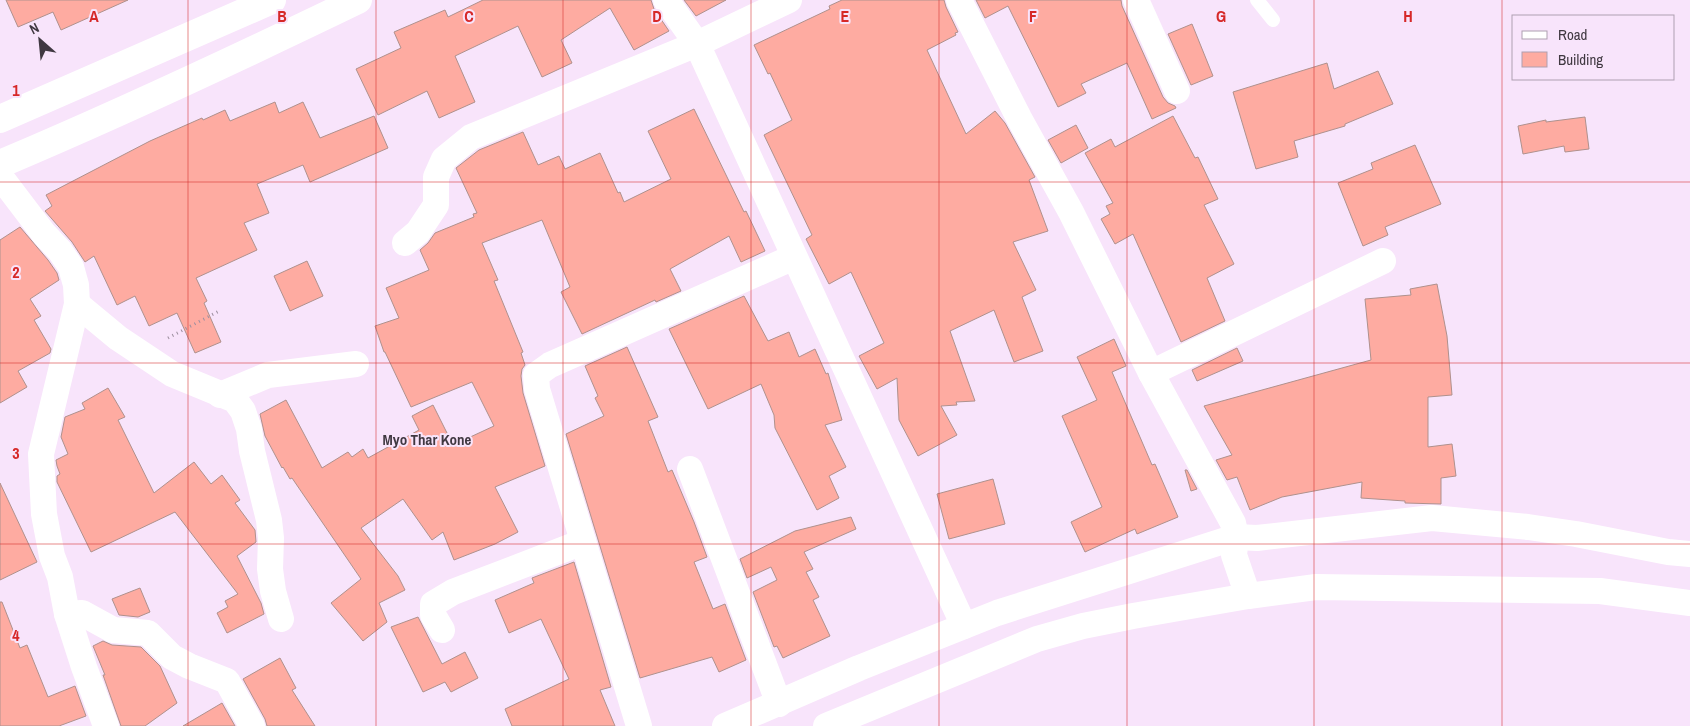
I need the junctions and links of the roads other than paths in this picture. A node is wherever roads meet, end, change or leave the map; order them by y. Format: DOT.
graph roads {
  1 [pos="272,0"];
  2 [pos="358,0"];
  3 [pos="666,0"];
  4 [pos="788,0"];
  5 [pos="959,0"];
  6 [pos="1136,0"];
  7 [pos="1257,0"];
  8 [pos="1272,20"];
  9 [pos="697,44"];
  10 [pos="1177,91"];
  11 [pos="0,119"];
  12 [pos="0,164"];
  13 [pos="0,176"];
  14 [pos="405,243"];
  15 [pos="794,257"];
  16 [pos="1382,261"];
  17 [pos="77,304"];
  18 [pos="356,364"];
  19 [pos="1151,373"];
  20 [pos="220,395"];
  21 [pos="690,469"];
  22 [pos="583,542"];
  23 [pos="1235,546"];
  24 [pos="1690,554"];
  25 [pos="1246,590"];
  26 [pos="1690,603"];
  27 [pos="67,614"];
  28 [pos="281,619"];
  29 [pos="964,626"];
  30 [pos="442,630"];
  31 [pos="779,704"];
  32 [pos="106,726"];
  33 [pos="252,726"];
  34 [pos="639,726"];
  35 [pos="725,726"];
  36 [pos="826,726"];
  1 -- 11 [label="street"];
  2 -- 12 [label="street"];
  3 -- 9 [label="street"];
  4 -- 9 [label="street"];
  5 -- 19 [label="street"];
  6 -- 10 [label="street"];
  7 -- 8 [label="lane"];
  9 -- 14 [label="street"];
  9 -- 15 [label="street"];
  13 -- 17 [label="street"];
  15 -- 22 [label="street"];
  15 -- 29 [label="street"];
  16 -- 19 [label="street"];
  17 -- 20 [label="street"];
  17 -- 27 [label="street"];
  18 -- 20 [label="street"];
  19 -- 23 [label="street"];
  20 -- 28 [label="street"];
  21 -- 31 [label="street"];
  22 -- 30 [label="street"];
  22 -- 34 [label="street"];
  23 -- 24 [label="street"];
  23 -- 25 [label="street"];
  23 -- 29 [label="street"];
  25 -- 26 [label="street"];
  25 -- 36 [label="street"];
  27 -- 32 [label="street"];
  27 -- 33 [label="street"];
  29 -- 31 [label="street"];
  31 -- 35 [label="street"];
}
